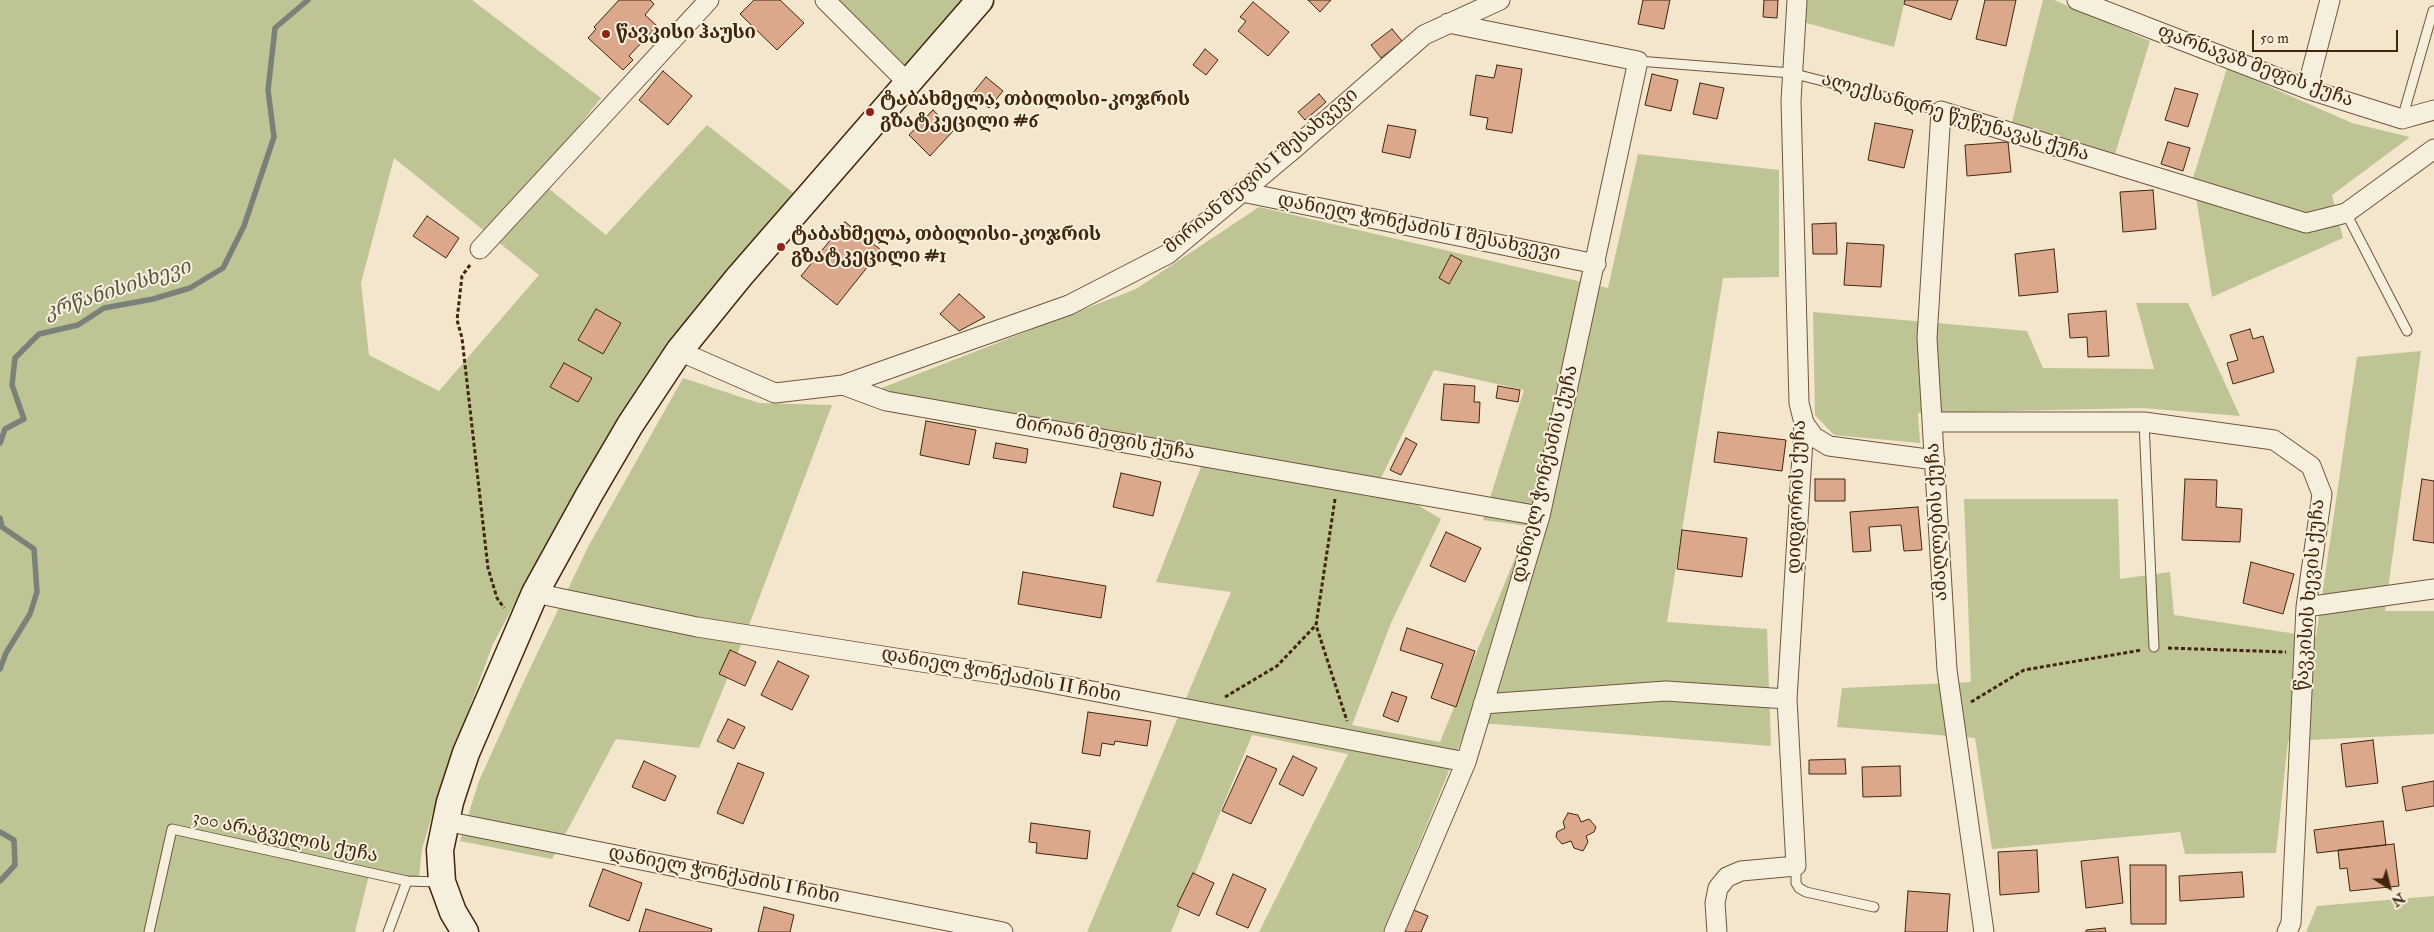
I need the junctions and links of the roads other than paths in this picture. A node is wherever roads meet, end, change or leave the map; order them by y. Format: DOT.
graph roads {
  1 [pos="708,0"];
  2 [pos="825,0"];
  3 [pos="980,0"];
  4 [pos="1500,0"];
  5 [pos="1797,0"];
  6 [pos="2077,0"];
  7 [pos="2330,0"];
  8 [pos="2433,10"];
  9 [pos="1448,24"];
  10 [pos="1638,61"];
  11 [pos="1791,72"];
  12 [pos="908,83"];
  13 [pos="2307,89"];
  14 [pos="2434,110"];
  15 [pos="1941,111"];
  16 [pos="2402,119"];
  17 [pos="2434,149"];
  18 [pos="1242,192"];
  19 [pos="2346,213"];
  20 [pos="480,249"];
  21 [pos="1596,264"];
  22 [pos="2408,331"];
  23 [pos="679,351"];
  24 [pos="843,385"];
  25 [pos="1932,422"];
  26 [pos="2144,422"];
  27 [pos="1804,423"];
  28 [pos="1935,460"];
  29 [pos="1540,516"];
  30 [pos="2434,589"];
  31 [pos="535,593"];
  32 [pos="2306,607"];
  33 [pos="2154,647"];
  34 [pos="1787,699"];
  35 [pos="1483,704"];
  36 [pos="1466,762"];
  37 [pos="445,821"];
  38 [pos="1796,866"];
  39 [pos="407,881"];
  40 [pos="442,882"];
  41 [pos="1874,907"];
  42 [pos="149,932"];
  43 [pos="388,932"];
  44 [pos="465,932"];
  45 [pos="1003,932"];
  46 [pos="1394,932"];
  47 [pos="1717,932"];
  48 [pos="1984,932"];
  49 [pos="2287,932"];
  1 -- 20 [label="street"];
  2 -- 12 [label="street"];
  3 -- 12 [label="main road"];
  4 -- 9 [label="street, მირიან მეფის I შესახვევი"];
  5 -- 11 [label="street, დიდგორის ქუჩა"];
  6 -- 13 [label="street, ფარნავაზ მეფის ქუჩა"];
  7 -- 13 [label="street"];
  8 -- 16 [label="lane"];
  9 -- 10 [label="street, ალექსანდრე წუწუნავას ქუჩა"];
  9 -- 18 [label="street, მირიან მეფის I შესახვევი"];
  10 -- 11 [label="lane, ალექსანდრე წუწუნავას ქუჩა"];
  10 -- 21 [label="street, დანიელ ჭონქაძის ქუჩა"];
  11 -- 15 [label="lane, ალექსანდრე წუწუნავას ქუჩა"];
  11 -- 27 [label="street, დიდგორის ქუჩა"];
  12 -- 23 [label="main road"];
  13 -- 16 [label="street, ფარნავაზ მეფის ქუჩა"];
  14 -- 16 [label="street"];
  15 -- 19 [label="street, ალექსანდრე წუწუნავას ქუჩა"];
  15 -- 25 [label="street, ამაღლების ქუჩა"];
  17 -- 19 [label="street, ალექსანდრე წუწუნავას ქუჩა"];
  18 -- 21 [label="street, დანიელ ჭონქაძის I შესახვევი"];
  18 -- 24 [label="street, მირიან მეფის I შესახვევი"];
  19 -- 22 [label="lane"];
  21 -- 29 [label="street, დანიელ ჭონქაძის ქუჩა"];
  23 -- 24 [label="street, მირიან მეფის ქუჩა"];
  23 -- 31 [label="main road"];
  24 -- 29 [label="street, მირიან მეფის ქუჩა"];
  25 -- 26 [label="street, წავკისის ხევის ქუჩა"];
  25 -- 28 [label="street, ამაღლების ქუჩა"];
  26 -- 32 [label="street, წავკისის ხევის ქუჩა"];
  26 -- 33 [label="lane"];
  27 -- 28 [label="street"];
  27 -- 34 [label="street, დიდგორის ქუჩა"];
  28 -- 48 [label="street, ამაღლების ქუჩა"];
  29 -- 35 [label="street, დანიელ ჭონქაძის ქუჩა"];
  30 -- 32 [label="street"];
  31 -- 36 [label="street, დანიელ ჭონქაძის II ჩიხი"];
  31 -- 37 [label="main road"];
  32 -- 49 [label="street, წავკისის ხევის ქუჩა"];
  34 -- 35 [label="street"];
  34 -- 38 [label="street, დიდგორის ქუჩა"];
  35 -- 36 [label="street, დანიელ ჭონქაძის ქუჩა"];
  36 -- 46 [label="street, დანიელ ჭონქაძის ქუჩა"];
  37 -- 40 [label="main road"];
  37 -- 45 [label="street, დანიელ ჭონქაძის I ჩიხი"];
  38 -- 41 [label="lane"];
  38 -- 47 [label="street"];
  39 -- 40 [label="lane"];
  39 -- 42 [label="lane, 300 არაგველის ქუჩა"];
  39 -- 43 [label="lane"];
  40 -- 44 [label="main road"];
}
